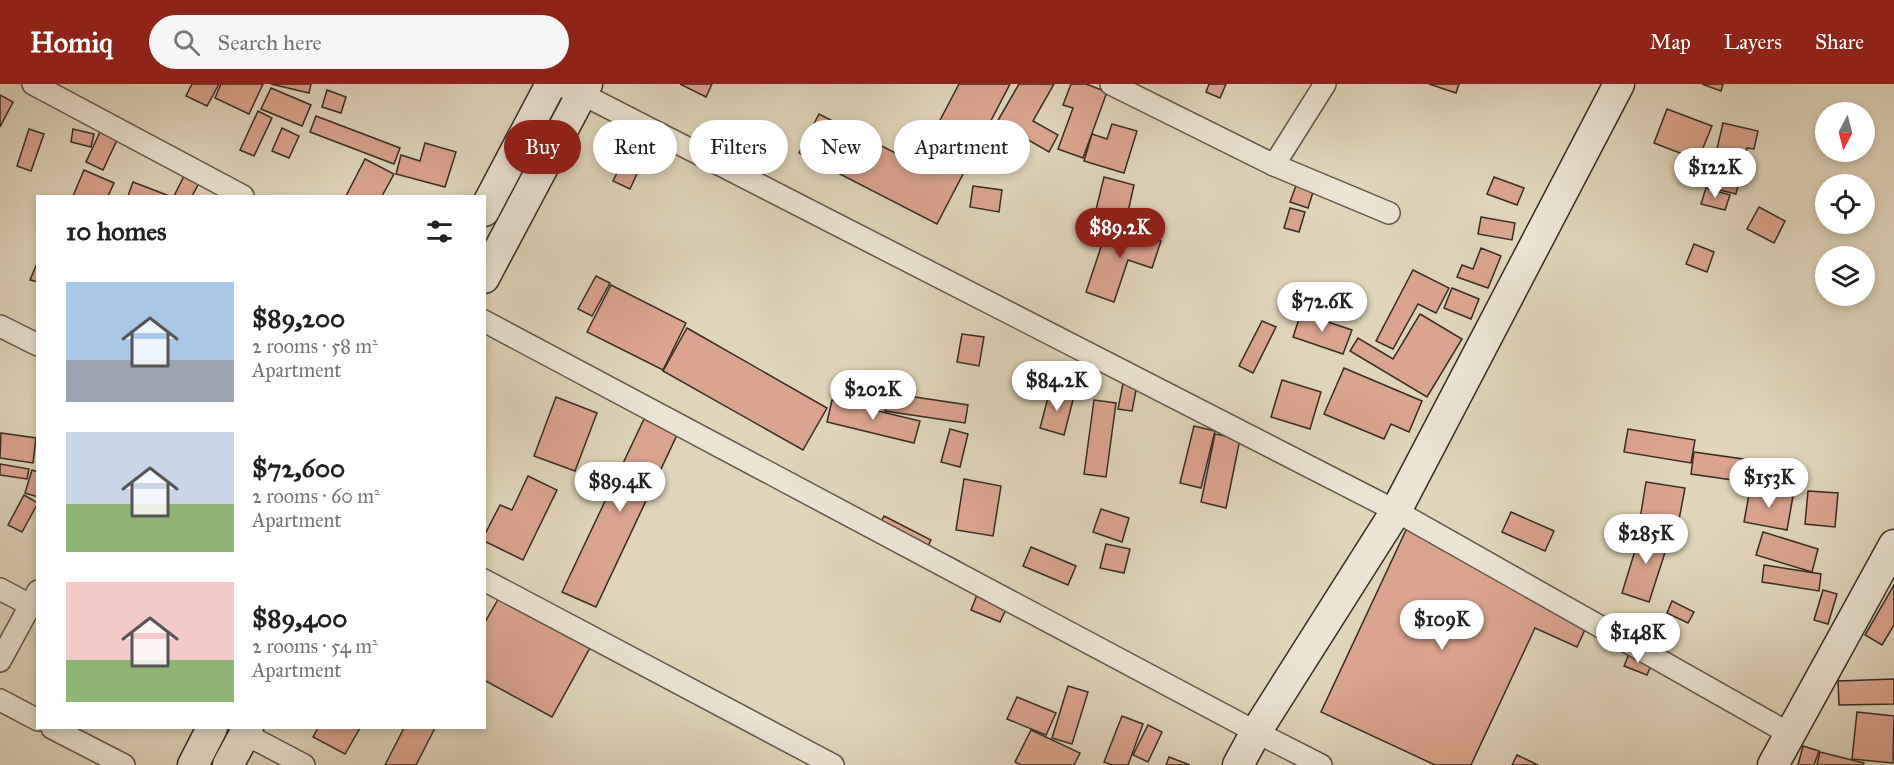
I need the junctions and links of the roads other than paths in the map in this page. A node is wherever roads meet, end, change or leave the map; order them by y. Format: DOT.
graph roads {
  1 [pos="33,84"];
  2 [pos="551,84"];
  3 [pos="1111,84"];
  4 [pos="1325,84"];
  5 [pos="1619,84"];
  6 [pos="575,87"];
  7 [pos="1274,165"];
  8 [pos="241,195"];
  9 [pos="486,207"];
  10 [pos="1389,213"];
  11 [pos="486,274"];
  12 [pos="486,322"];
  13 [pos="0,326"];
  14 [pos="36,344"];
  15 [pos="1396,511"];
  16 [pos="1894,545"];
  17 [pos="486,581"];
  18 [pos="0,589"];
  19 [pos="34,598"];
  20 [pos="0,661"];
  21 [pos="0,700"];
  22 [pos="36,719"];
  23 [pos="54,729"];
  24 [pos="211,729"];
  25 [pos="246,730"];
  26 [pos="1256,732"];
  27 [pos="1790,734"];
  28 [pos="124,765"];
  29 [pos="193,765"];
  30 [pos="228,765"];
  31 [pos="304,765"];
  32 [pos="833,765"];
  33 [pos="1238,765"];
  34 [pos="1321,765"];
  35 [pos="1773,765"];
  1 -- 8 [label="street"];
  2 -- 9 [label="street"];
  3 -- 7 [label="street"];
  4 -- 7 [label="street"];
  5 -- 15 [label="street"];
  6 -- 11 [label="street"];
  6 -- 15 [label="street"];
  7 -- 10 [label="street"];
  12 -- 26 [label="street"];
  13 -- 14 [label="street"];
  15 -- 26 [label="street"];
  15 -- 27 [label="street"];
  16 -- 27 [label="street"];
  17 -- 32 [label="street"];
  18 -- 19 [label="street"];
  19 -- 20 [label="street"];
  21 -- 22 [label="street"];
  23 -- 28 [label="street"];
  24 -- 29 [label="street"];
  25 -- 30 [label="street"];
  25 -- 31 [label="street"];
  26 -- 33 [label="street"];
  26 -- 34 [label="street"];
  27 -- 35 [label="street"];
}
